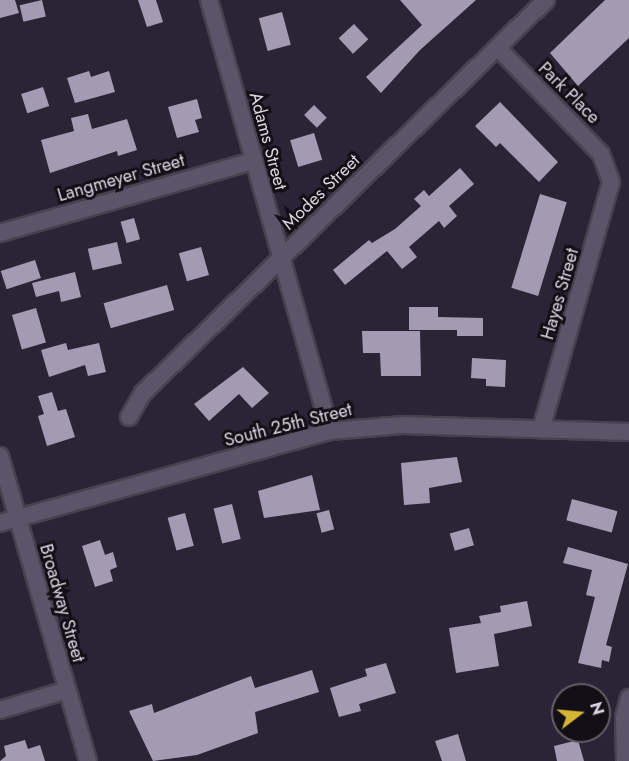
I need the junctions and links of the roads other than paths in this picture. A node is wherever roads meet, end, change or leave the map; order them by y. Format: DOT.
graph roads {
  1 [pos="209,0"];
  2 [pos="546,0"];
  3 [pos="498,48"];
  4 [pos="253,161"];
  5 [pos="607,169"];
  6 [pos="0,232"];
  7 [pos="279,260"];
  8 [pos="129,417"];
  9 [pos="541,429"];
  10 [pos="330,431"];
  11 [pos="629,432"];
  12 [pos="0,456"];
  13 [pos="18,518"];
  14 [pos="0,523"];
  15 [pos="67,690"];
  16 [pos="629,698"];
  17 [pos="0,710"];
  18 [pos="88,761"];
  19 [pos="626,761"];
  1 -- 4 [label="street, Adams Street"];
  2 -- 3 [label="street, Modes Street"];
  3 -- 5 [label="street, Park Place"];
  3 -- 7 [label="street, Modes Street"];
  4 -- 6 [label="street, Langmeyer Street"];
  4 -- 7 [label="street, Adams Street"];
  5 -- 9 [label="street, Hayes Street"];
  7 -- 8 [label="street, Modes Street"];
  7 -- 10 [label="street, Adams Street"];
  9 -- 10 [label="street, South 25th Street"];
  9 -- 11 [label="street, South 25th Street"];
  10 -- 13 [label="street, South 25th Street"];
  12 -- 13 [label="street, Broadway Street"];
  13 -- 14 [label="street, South 25th Street"];
  13 -- 15 [label="street, Broadway Street"];
  15 -- 17 [label="street"];
  15 -- 18 [label="street, Broadway Street"];
  16 -- 19 [label="street"];
}
